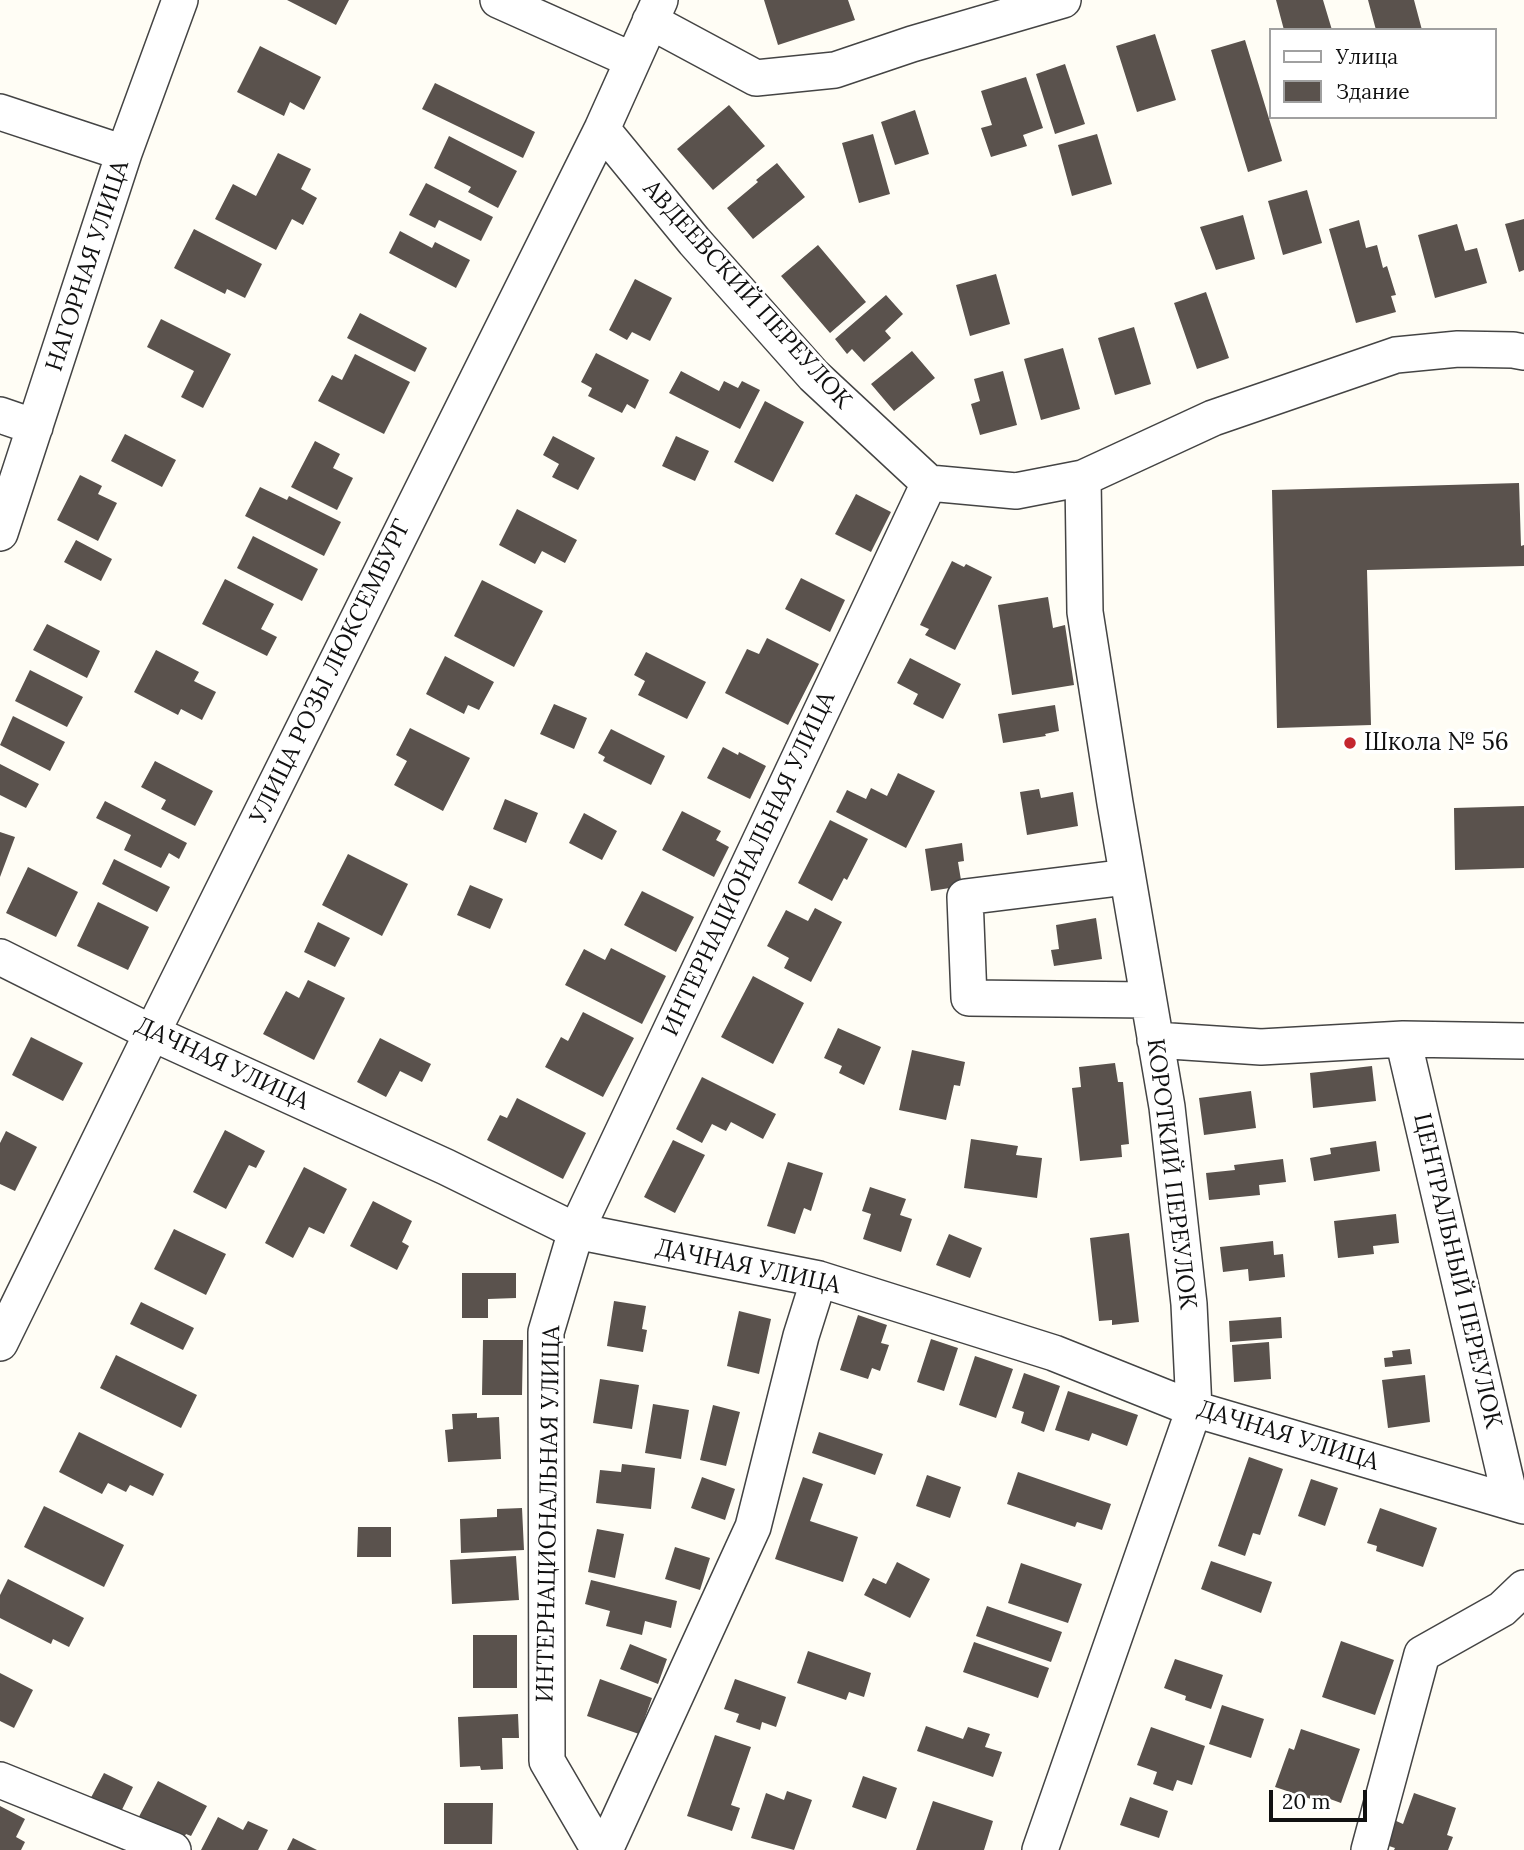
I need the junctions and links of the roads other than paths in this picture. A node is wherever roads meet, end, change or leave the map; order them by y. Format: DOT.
graph roads {
  1 [pos="180,0"];
  2 [pos="498,0"];
  3 [pos="1063,0"];
  4 [pos="655,11"];
  5 [pos="632,60"];
  6 [pos="0,112"];
  7 [pos="602,129"];
  8 [pos="124,153"];
  9 [pos="1524,352"];
  10 [pos="0,415"];
  11 [pos="35,427"];
  12 [pos="1083,478"];
  13 [pos="929,483"];
  14 [pos="0,533"];
  15 [pos="1127,877"];
  16 [pos="0,957"];
  17 [pos="1148,1000"];
  18 [pos="152,1032"];
  19 [pos="1403,1039"];
  20 [pos="1155,1040"];
  21 [pos="1524,1041"];
  22 [pos="576,1231"];
  23 [pos="819,1279"];
  24 [pos="0,1343"];
  25 [pos="1195,1409"];
  26 [pos="1518,1504"];
  27 [pos="1524,1588"];
  28 [pos="0,1780"];
  29 [pos="173,1850"];
  30 [pos="598,1850"];
  31 [pos="605,1850"];
  32 [pos="1040,1850"];
  33 [pos="1370,1850"];
  1 -- 8 [label="street, НАГОРНАЯ УЛИЦА"];
  2 -- 5 [label="street"];
  3 -- 4 [label="street"];
  4 -- 5 [label="street, УЛИЦА РОЗЫ ЛЮКСЕМБУРГ"];
  5 -- 7 [label="street, УЛИЦА РОЗЫ ЛЮКСЕМБУРГ"];
  6 -- 8 [label="street"];
  7 -- 13 [label="street, АВДЕЕВСКИЙ ПЕРЕУЛОК"];
  7 -- 18 [label="street, УЛИЦА РОЗЫ ЛЮКСЕМБУРГ"];
  8 -- 11 [label="street, НАГОРНАЯ УЛИЦА"];
  9 -- 12 [label="street"];
  10 -- 11 [label="street"];
  11 -- 14 [label="street, НАГОРНАЯ УЛИЦА"];
  12 -- 13 [label="street"];
  12 -- 15 [label="street, КОРОТКИЙ ПЕРЕУЛОК"];
  13 -- 22 [label="street, ИНТЕРНАЦИОНАЛЬНАЯ УЛИЦА"];
  15 -- 17 [label="street, КОРОТКИЙ ПЕРЕУЛОК"];
  15 -- 17 [label="street"];
  16 -- 18 [label="street, ДАЧНАЯ УЛИЦА"];
  17 -- 20 [label="street, КОРОТКИЙ ПЕРЕУЛОК"];
  18 -- 22 [label="street, ДАЧНАЯ УЛИЦА"];
  18 -- 24 [label="street, УЛИЦА РОЗЫ ЛЮКСЕМБУРГ"];
  19 -- 20 [label="street"];
  19 -- 21 [label="street"];
  19 -- 26 [label="street, ЦЕНТРАЛЬНЫЙ ПЕРЕУЛОК"];
  20 -- 25 [label="street, КОРОТКИЙ ПЕРЕУЛОК"];
  22 -- 23 [label="street, ДАЧНАЯ УЛИЦА"];
  22 -- 30 [label="street, ИНТЕРНАЦИОНАЛЬНАЯ УЛИЦА"];
  23 -- 25 [label="street, ДАЧНАЯ УЛИЦА"];
  23 -- 31 [label="street"];
  25 -- 26 [label="street, ДАЧНАЯ УЛИЦА"];
  25 -- 32 [label="street, КОРОТКИЙ ПЕРЕУЛОК"];
  27 -- 33 [label="street"];
  28 -- 29 [label="street"];
}
